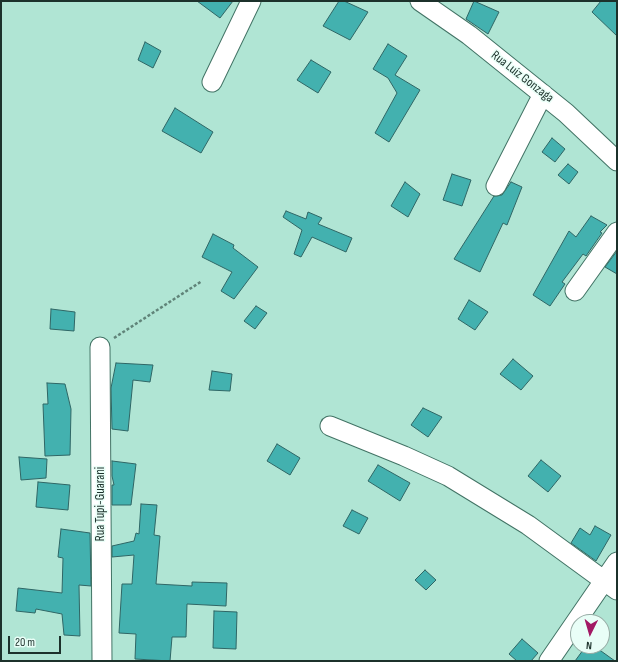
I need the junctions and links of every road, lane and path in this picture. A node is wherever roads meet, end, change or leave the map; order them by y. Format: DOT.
graph roads {
  1 [pos="251,1"];
  2 [pos="420,1"];
  3 [pos="212,82"];
  4 [pos="543,94"];
  5 [pos="617,161"];
  6 [pos="496,186"];
  7 [pos="617,232"];
  8 [pos="202,281"];
  9 [pos="575,291"];
  10 [pos="100,347"];
  11 [pos="330,426"];
  12 [pos="617,562"];
  13 [pos="610,586"];
  14 [pos="102,661"];
  15 [pos="549,661"];
  1 -- 3 [label="street"];
  2 -- 4 [label="street, Rua Luiz Gonzaga"];
  4 -- 5 [label="street, Rua Luiz Gonzaga"];
  4 -- 6 [label="street"];
  7 -- 9 [label="street"];
  8 -- 10 [label="path"];
  10 -- 14 [label="street, Rua Tupi-Guarani"];
  11 -- 13 [label="street"];
  12 -- 13 [label="street"];
  13 -- 15 [label="street"];
}
